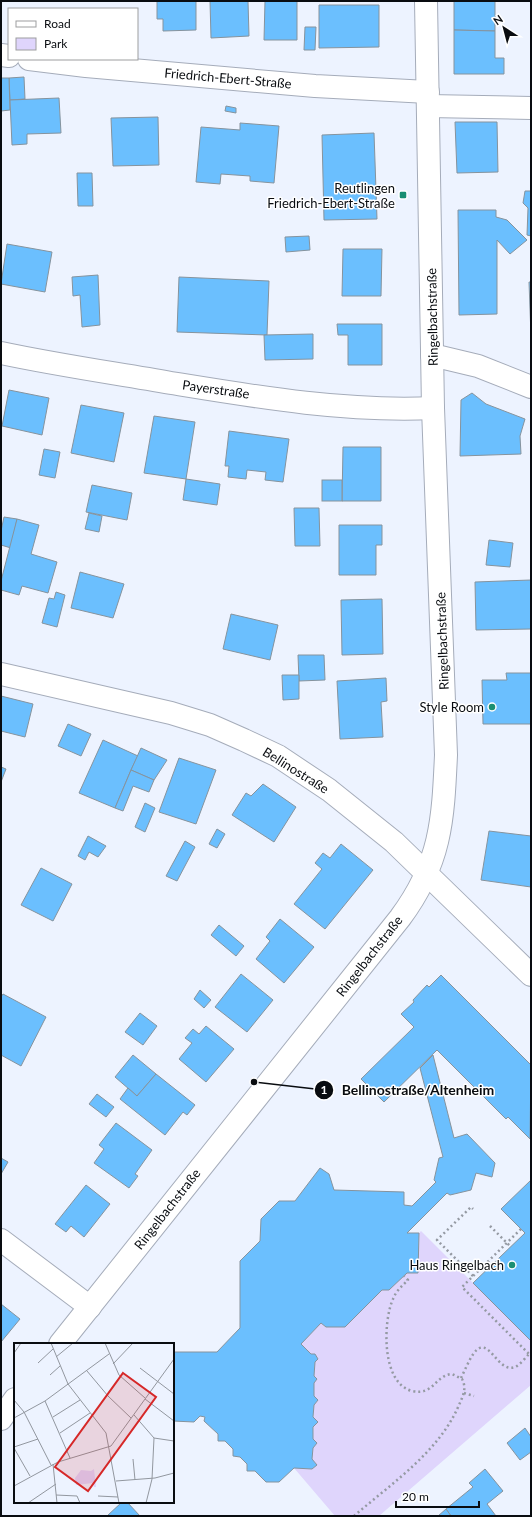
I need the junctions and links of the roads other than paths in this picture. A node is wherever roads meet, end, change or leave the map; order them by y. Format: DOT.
graph roads {
  1 [pos="426,1"];
  2 [pos="37,60"];
  3 [pos="428,99"];
  4 [pos="531,108"];
  5 [pos="1,353"];
  6 [pos="432,355"];
  7 [pos="531,387"];
  8 [pos="433,408"];
  9 [pos="1,674"];
  10 [pos="427,873"];
  11 [pos="531,976"];
  12 [pos="1,1240"];
  13 [pos="90,1308"];
  14 [pos="61,1343"];
  15 [pos="14,1400"];
  16 [pos="1,1419"];
  1 -- 3 [label="street, Ringelbachstraße"];
  2 -- 3 [label="street, Friedrich-Ebert-Straße"];
  3 -- 4 [label="street, Friedrich-Ebert-Straße"];
  3 -- 6 [label="street, Ringelbachstraße"];
  5 -- 8 [label="street, Payerstraße"];
  6 -- 7 [label="street"];
  6 -- 8 [label="street, Ringelbachstraße"];
  8 -- 10 [label="street, Ringelbachstraße"];
  9 -- 10 [label="street, Bellinostraße"];
  10 -- 11 [label="street, Bellinostraße"];
  10 -- 13 [label="street, Ringelbachstraße"];
  12 -- 13 [label="street"];
  13 -- 14 [label="street, Ringelbachstraße"];
  15 -- 16 [label="street"];
}
